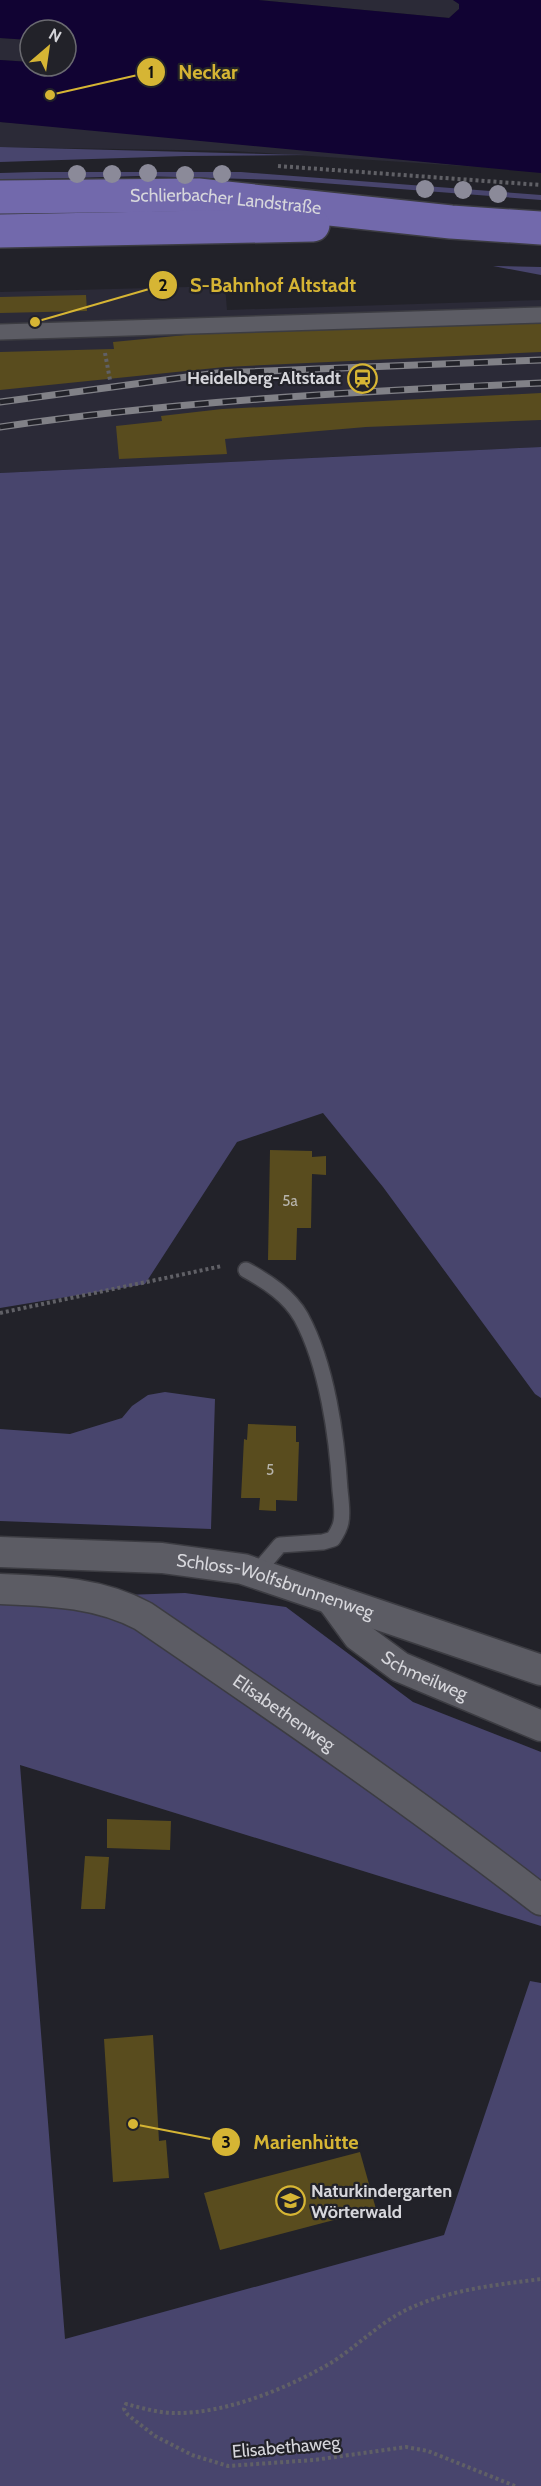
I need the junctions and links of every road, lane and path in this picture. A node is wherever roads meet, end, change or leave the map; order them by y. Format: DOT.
graph roads {
  1 [pos="0,197"];
  2 [pos="451,222"];
  3 [pos="541,228"];
  4 [pos="0,231"];
  5 [pos="541,315"];
  6 [pos="0,332"];
  7 [pos="106,357"];
  8 [pos="110,380"];
  9 [pos="246,1270"];
  10 [pos="0,1312"];
  11 [pos="0,1552"];
  12 [pos="257,1572"];
  13 [pos="0,1589"];
  14 [pos="331,1599"];
  15 [pos="541,1670"];
  16 [pos="541,1726"];
  17 [pos="541,1900"];
  18 [pos="541,2279"];
  19 [pos="514,2486"];
  1 -- 2 [label="main road, Schlierbacher Landstraße"];
  2 -- 3 [label="main road, Schlierbacher Landstraße"];
  2 -- 4 [label="main road, Schlierbacher Landstraße"];
  5 -- 6 [label="lane"];
  7 -- 8 [label="path"];
  9 -- 10 [label="path"];
  9 -- 12 [label="lane"];
  11 -- 12 [label="street, Schloss-Wolfsbrunnenweg"];
  12 -- 14 [label="street, Schloss-Wolfsbrunnenweg"];
  13 -- 17 [label="street, Elisabethenweg"];
  14 -- 15 [label="street, Schloss-Wolfsbrunnenweg"];
  14 -- 16 [label="street, Schmeilweg"];
  18 -- 19 [label="path, Elisabethaweg"];
}
